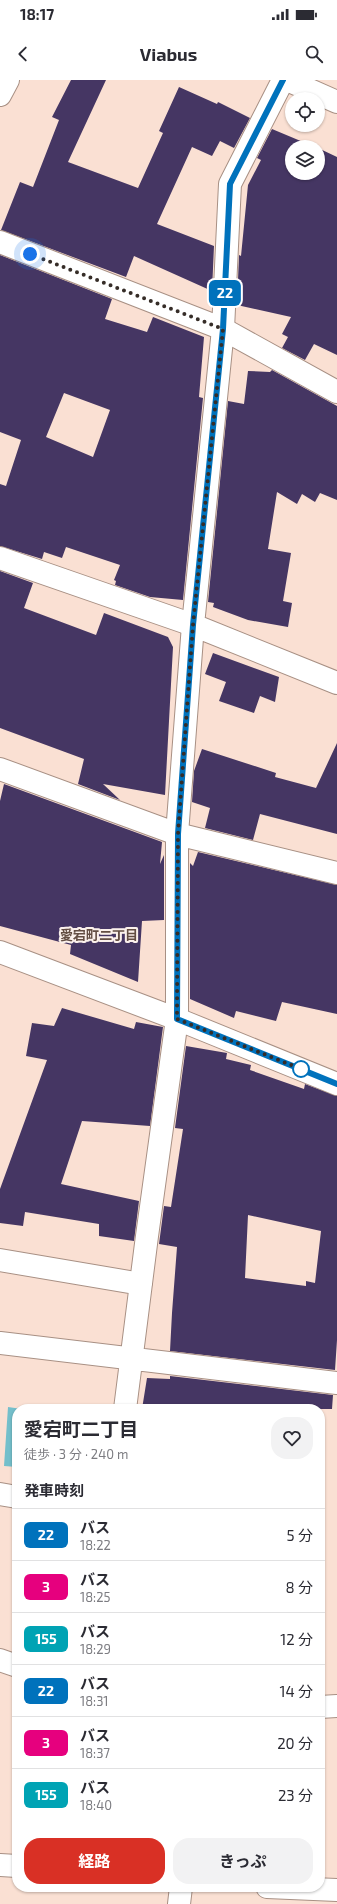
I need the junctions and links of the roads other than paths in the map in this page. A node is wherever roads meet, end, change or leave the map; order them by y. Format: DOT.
graph roads {
  1 [pos="8,80"];
  2 [pos="283,80"];
  3 [pos="287,80"];
  4 [pos="0,95"];
  5 [pos="337,102"];
  6 [pos="0,242"];
  7 [pos="223,329"];
  8 [pos="337,392"];
  9 [pos="0,558"];
  10 [pos="193,625"];
  11 [pos="337,683"];
  12 [pos="0,769"];
  13 [pos="178,834"];
  14 [pos="337,874"];
  15 [pos="0,952"];
  16 [pos="177,1019"];
  17 [pos="337,1084"];
  18 [pos="0,1260"];
  19 [pos="141,1284"];
  20 [pos="0,1342"];
  21 [pos="131,1359"];
  22 [pos="337,1384"];
  23 [pos="126,1404"];
  24 [pos="0,1494"];
  25 [pos="12,1496"];
  26 [pos="0,1660"];
  27 [pos="12,1664"];
  28 [pos="325,1706"];
  29 [pos="337,1706"];
  30 [pos="0,1865"];
  31 [pos="12,1866"];
  32 [pos="325,1889"];
  33 [pos="337,1890"];
  34 [pos="181,1892"];
  35 [pos="178,1904"];
  1 -- 4 [label="street"];
  2 -- 7 [label="street"];
  3 -- 5 [label="street"];
  6 -- 7 [label="street"];
  7 -- 8 [label="street"];
  7 -- 10 [label="street"];
  9 -- 10 [label="street"];
  10 -- 11 [label="street"];
  10 -- 13 [label="street"];
  12 -- 13 [label="street"];
  13 -- 14 [label="street"];
  13 -- 16 [label="street"];
  15 -- 16 [label="street"];
  16 -- 17 [label="street"];
  16 -- 19 [label="street"];
  18 -- 19 [label="street"];
  19 -- 21 [label="street"];
  20 -- 21 [label="street"];
  21 -- 22 [label="street"];
  21 -- 23 [label="street"];
  24 -- 25 [label="street"];
  26 -- 27 [label="street"];
  28 -- 29 [label="street"];
  30 -- 31 [label="street"];
  32 -- 33 [label="street"];
  34 -- 35 [label="street"];
}
